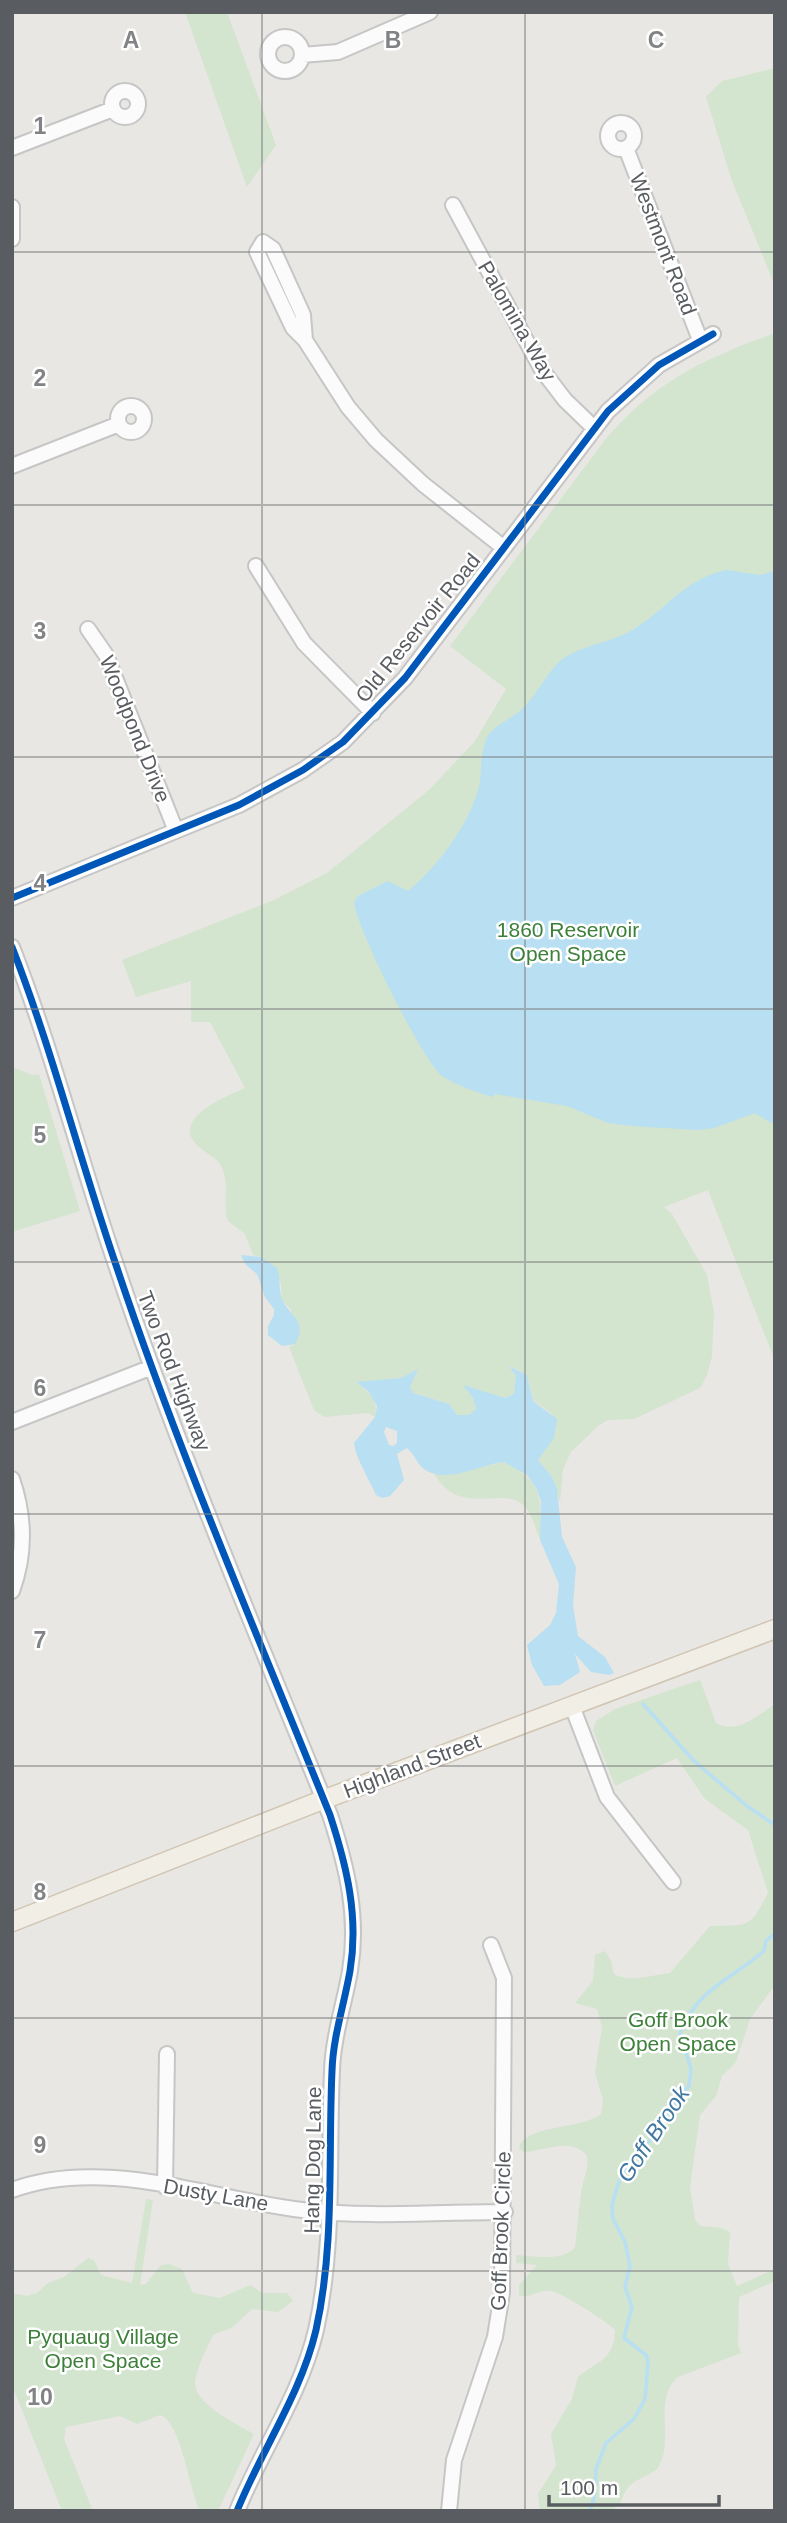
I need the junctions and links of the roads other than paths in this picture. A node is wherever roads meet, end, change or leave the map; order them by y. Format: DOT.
graph roads {
  1 [pos="430,12"];
  2 [pos="302,55"];
  3 [pos="113,109"];
  4 [pos="12,148"];
  5 [pos="626,148"];
  6 [pos="453,205"];
  7 [pos="12,207"];
  8 [pos="12,239"];
  9 [pos="706,337"];
  10 [pos="305,340"];
  11 [pos="119,424"];
  12 [pos="594,428"];
  13 [pos="12,467"];
  14 [pos="504,548"];
  15 [pos="256,566"];
  16 [pos="88,629"];
  17 [pos="373,713"];
  18 [pos="176,831"];
  19 [pos="12,898"];
  20 [pos="12,947"];
  21 [pos="152,1367"];
  22 [pos="12,1422"];
  23 [pos="12,1479"];
  24 [pos="12,1591"];
  25 [pos="775,1629"];
  26 [pos="572,1706"];
  27 [pos="323,1800"];
  28 [pos="673,1882"];
  29 [pos="12,1922"];
  30 [pos="491,1945"];
  31 [pos="167,2054"];
  32 [pos="165,2187"];
  33 [pos="12,2190"];
  34 [pos="331,2212"];
  35 [pos="505,2212"];
  36 [pos="237,2511"];
  37 [pos="449,2511"];
  1 -- 2 [label="street"];
  3 -- 4 [label="street"];
  5 -- 9 [label="street, Westmont Road"];
  6 -- 12 [label="street, Palomina Way"];
  7 -- 8 [label="street"];
  9 -- 12 [label="street, Old Reservoir Road"];
  10 -- 10 [label="street"];
  10 -- 14 [label="street"];
  11 -- 13 [label="street"];
  12 -- 14 [label="street, Old Reservoir Road"];
  14 -- 17 [label="street, Old Reservoir Road"];
  15 -- 17 [label="street"];
  16 -- 18 [label="street, Woodpond Drive"];
  17 -- 18 [label="street, Old Reservoir Road"];
  18 -- 19 [label="street, Old Reservoir Road"];
  20 -- 21 [label="street, Two Rod Highway"];
  21 -- 22 [label="street"];
  21 -- 27 [label="street, Two Rod Highway"];
  23 -- 24 [label="street"];
  25 -- 26 [label="main road, Highland Street"];
  26 -- 27 [label="main road, Highland Street"];
  26 -- 28 [label="street"];
  27 -- 29 [label="main road, Highland Street"];
  27 -- 34 [label="street, Hang Dog Lane"];
  30 -- 35 [label="street, Goff Brook Circle"];
  31 -- 32 [label="street"];
  32 -- 33 [label="street, Dusty Lane"];
  32 -- 34 [label="street, Dusty Lane"];
  34 -- 35 [label="street, Dusty Lane"];
  34 -- 36 [label="street, Hang Dog Lane"];
  35 -- 37 [label="street, Goff Brook Circle"];
}
